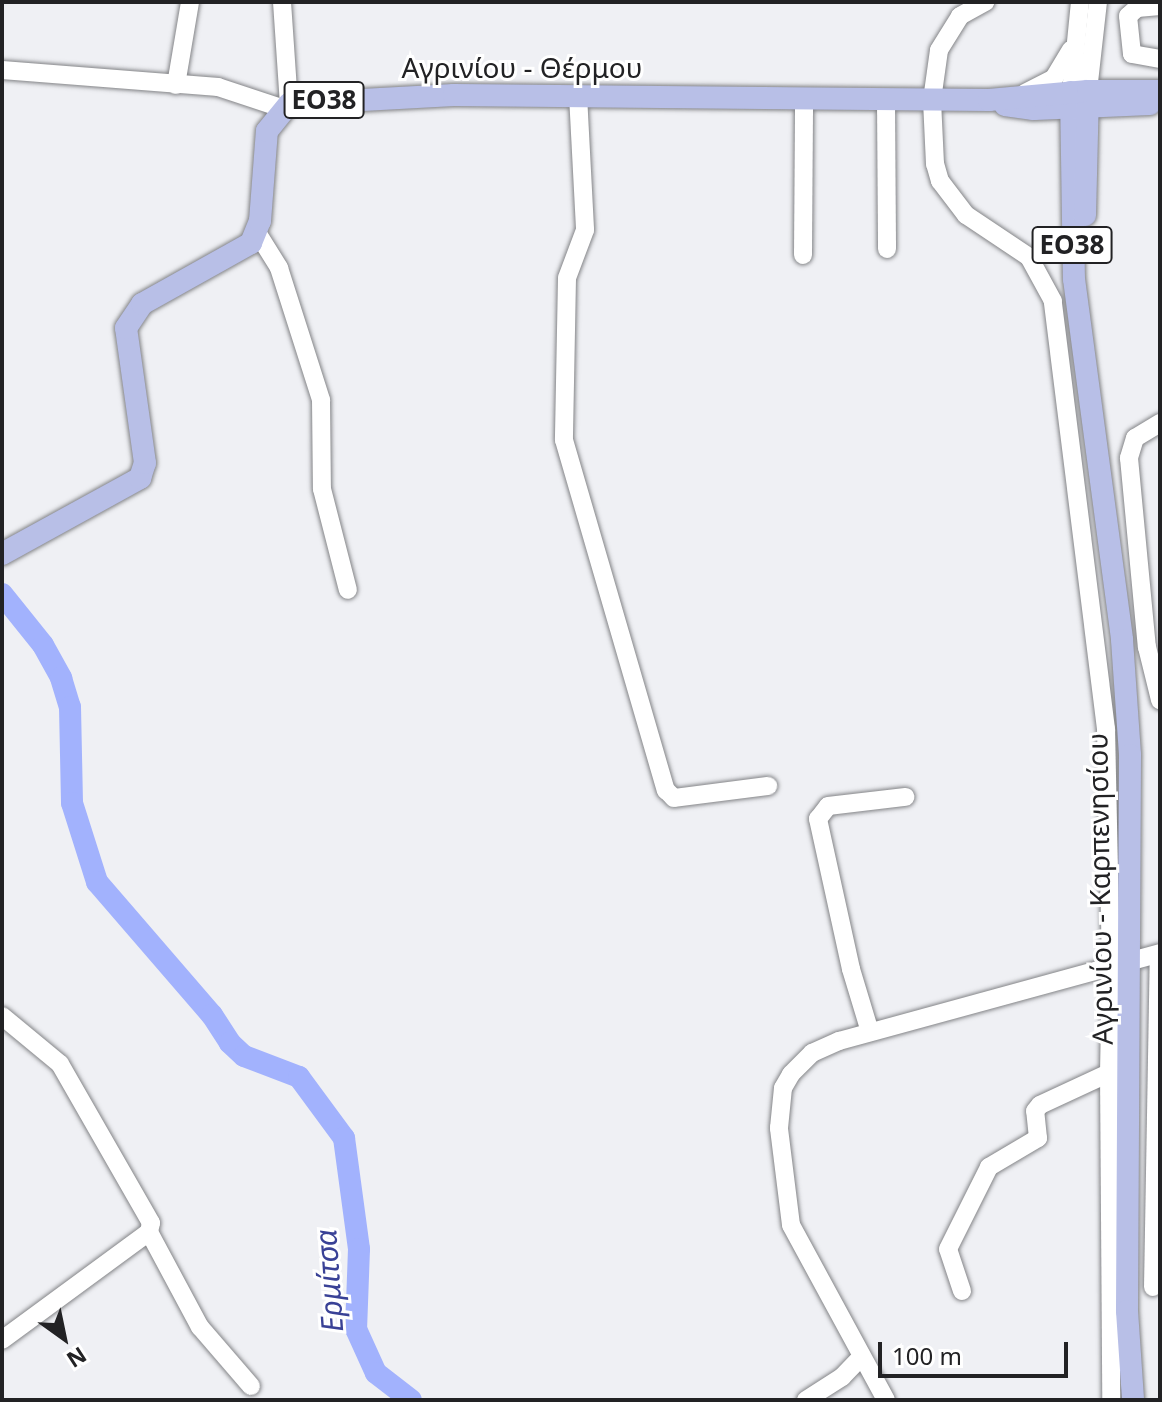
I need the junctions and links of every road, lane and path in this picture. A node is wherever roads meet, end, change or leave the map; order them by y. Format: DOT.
graph roads {
  1 [pos="190,2"];
  2 [pos="282,2"];
  3 [pos="985,2"];
  4 [pos="1080,2"];
  5 [pos="1098,2"];
  6 [pos="1160,6"];
  7 [pos="1076,40"];
  8 [pos="1160,59"];
  9 [pos="2,70"];
  10 [pos="176,85"];
  11 [pos="1160,91"];
  12 [pos="1022,94"];
  13 [pos="578,95"];
  14 [pos="804,98"];
  15 [pos="886,100"];
  16 [pos="932,100"];
  17 [pos="989,100"];
  18 [pos="1079,100"];
  19 [pos="1160,102"];
  20 [pos="285,106"];
  21 [pos="1137,106"];
  22 [pos="1085,157"];
  23 [pos="258,234"];
  24 [pos="887,249"];
  25 [pos="803,255"];
  26 [pos="1088,380"];
  27 [pos="1160,423"];
  28 [pos="2,554"];
  29 [pos="348,590"];
  30 [pos="1160,700"];
  31 [pos="768,786"];
  32 [pos="905,797"];
  33 [pos="1159,954"];
  34 [pos="1121,964"];
  35 [pos="2,1016"];
  36 [pos="870,1032"];
  37 [pos="1109,1073"];
  38 [pos="149,1232"];
  39 [pos="1153,1287"];
  40 [pos="962,1291"];
  41 [pos="2,1340"];
  42 [pos="861,1357"];
  43 [pos="251,1386"];
  44 [pos="806,1400"];
  45 [pos="886,1400"];
  46 [pos="1111,1400"];
  47 [pos="1133,1400"];
  1 -- 10 [label="street"];
  2 -- 20 [label="street"];
  3 -- 16 [label="street"];
  4 -- 7 [label="street"];
  5 -- 18 [label="street"];
  6 -- 8 [label="street"];
  7 -- 12 [label="street"];
  7 -- 18 [label="street"];
  9 -- 10 [label="street"];
  10 -- 20 [label="street"];
  11 -- 18 [label="main road, Αγρινίου - Θέρμου / ΕΟ38"];
  12 -- 17 [label="main road, Αγρινίου - Θέρμου / ΕΟ38"];
  12 -- 18 [label="main road, Αγρινίου - Θέρμου / ΕΟ38"];
  13 -- 14 [label="main road, Αγρινίου - Θέρμου / ΕΟ38"];
  13 -- 20 [label="main road, Αγρινίου - Θέρμου / ΕΟ38"];
  13 -- 31 [label="street"];
  14 -- 15 [label="main road, Αγρινίου - Θέρμου / ΕΟ38"];
  14 -- 25 [label="street"];
  15 -- 16 [label="main road, Αγρινίου - Θέρμου / ΕΟ38"];
  15 -- 24 [label="street"];
  16 -- 17 [label="main road, Αγρινίου - Θέρμου / ΕΟ38"];
  16 -- 34 [label="street"];
  17 -- 18 [label="main road, Αγρινίου - Θέρμου / ΕΟ38"];
  18 -- 21 [label="main road, Αγρινίου - Θέρμου / ΕΟ38"];
  18 -- 22 [label="main road, Αγρινίου - Καρπενησίου / ΕΟ38"];
  18 -- 26 [label="main road, Αγρινίου - Καρπενησίου / ΕΟ38"];
  19 -- 21 [label="main road, Αγρινίου - Θέρμου / ΕΟ38"];
  20 -- 23 [label="main road, ΕΟ38"];
  21 -- 22 [label="main road, ΕΟ38"];
  22 -- 26 [label="main road, Αγρινίου - Καρπενησίου / ΕΟ38"];
  23 -- 28 [label="main road"];
  23 -- 29 [label="street"];
  26 -- 34 [label="main road, Αγρινίου - Καρπενησίου / ΕΟ38"];
  27 -- 30 [label="street"];
  32 -- 36 [label="street"];
  33 -- 34 [label="street"];
  33 -- 39 [label="street"];
  34 -- 36 [label="street"];
  34 -- 37 [label="street"];
  34 -- 47 [label="main road, Αγρινίου - Καρπενησίου / ΕΟ38"];
  35 -- 38 [label="street"];
  36 -- 42 [label="street"];
  37 -- 40 [label="street"];
  37 -- 46 [label="street"];
  38 -- 41 [label="street"];
  38 -- 43 [label="street"];
  42 -- 44 [label="street"];
  42 -- 45 [label="street"];
}
